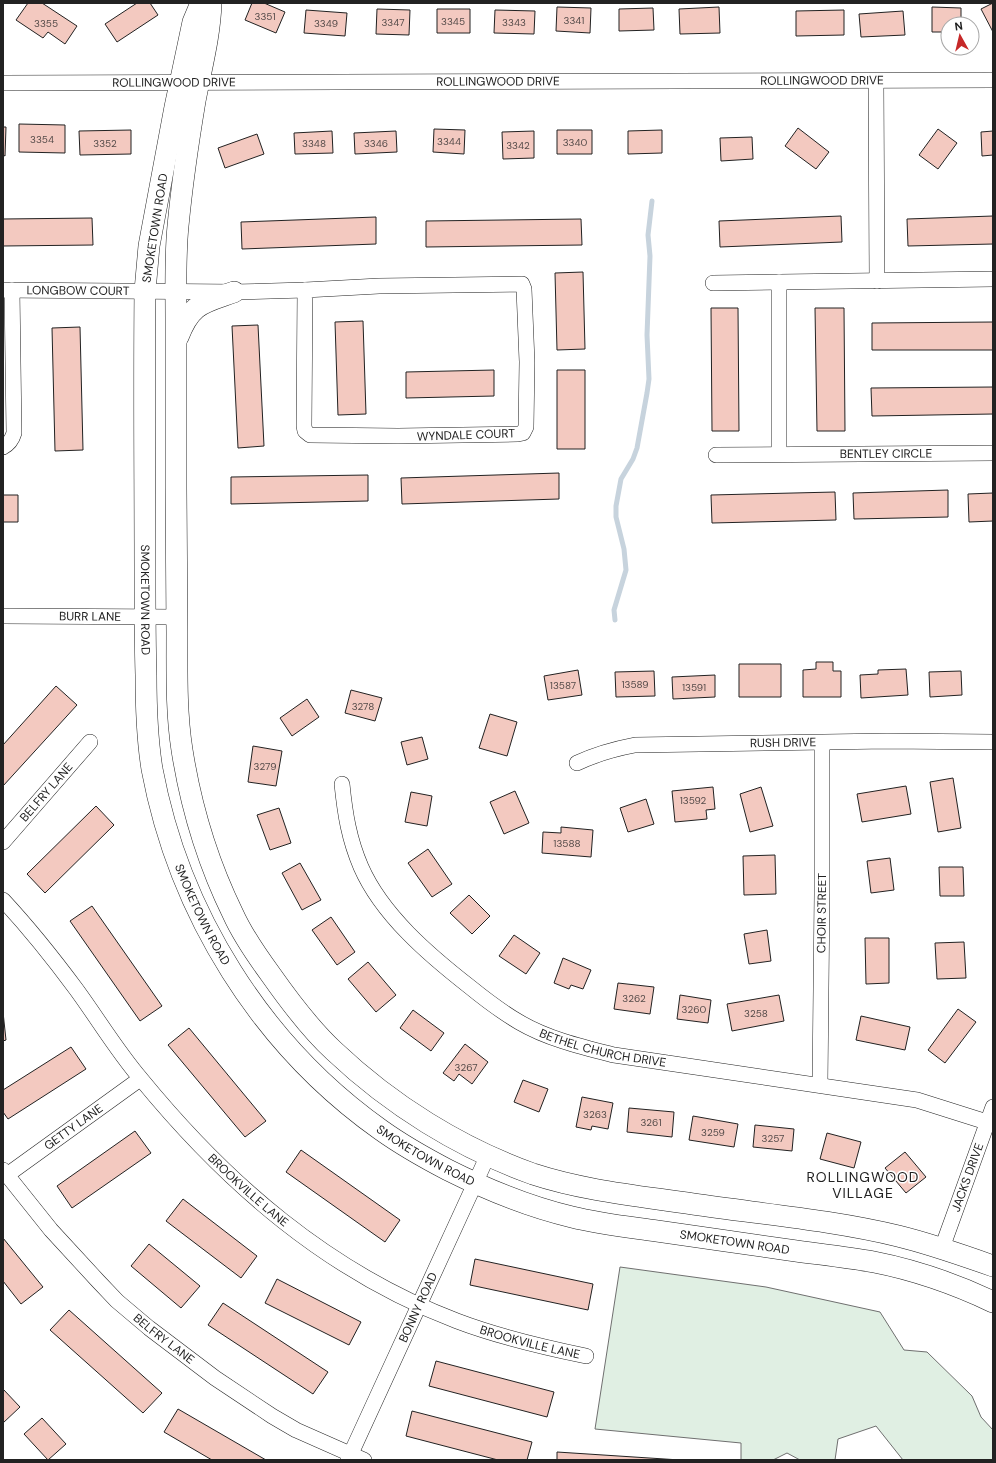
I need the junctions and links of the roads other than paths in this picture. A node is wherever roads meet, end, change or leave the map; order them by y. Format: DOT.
graph roads {
  1 [pos="200,3"];
  2 [pos="211,3"];
  3 [pos="993,80"];
  4 [pos="876,81"];
  5 [pos="3,83"];
  6 [pos="189,83"];
  7 [pos="993,279"];
  8 [pos="877,281"];
  9 [pos="779,282"];
  10 [pos="713,283"];
  11 [pos="7,290"];
  12 [pos="305,290"];
  13 [pos="145,291"];
  14 [pos="176,291"];
  15 [pos="234,292"];
  16 [pos="176,343"];
  17 [pos="3,447"];
  18 [pos="993,453"];
  19 [pos="779,454"];
  20 [pos="716,455"];
  21 [pos="3,616"];
  22 [pos="145,617"];
  23 [pos="177,617"];
  24 [pos="90,742"];
  25 [pos="993,742"];
  26 [pos="822,743"];
  27 [pos="577,763"];
  28 [pos="342,784"];
  29 [pos="3,842"];
  30 [pos="3,900"];
  31 [pos="140,1079"];
  32 [pos="820,1084"];
  33 [pos="993,1107"];
  34 [pos="990,1123"];
  35 [pos="488,1155"];
  36 [pos="5,1173"];
  37 [pos="475,1183"];
  38 [pos="942,1248"];
  39 [pos="993,1266"];
  40 [pos="993,1302"];
  41 [pos="419,1305"];
  42 [pos="586,1356"];
  43 [pos="354,1458"];
  1 -- 6 [label="main road, SMOKETOWN ROAD"];
  2 -- 6 [label="main road, SMOKETOWN ROAD"];
  3 -- 4 [label="street, ROLLINGWOOD DRIVE"];
  4 -- 6 [label="street, ROLLINGWOOD DRIVE"];
  4 -- 8 [label="street"];
  5 -- 6 [label="street, ROLLINGWOOD DRIVE"];
  6 -- 13 [label="main road, SMOKETOWN ROAD"];
  6 -- 14 [label="main road, SMOKETOWN ROAD"];
  7 -- 8 [label="street"];
  8 -- 9 [label="street"];
  9 -- 10 [label="street"];
  9 -- 19 [label="street"];
  11 -- 13 [label="street, LONGBOW COURT"];
  11 -- 17 [label="street"];
  12 -- 12 [label="street, WYNDALE COURT"];
  12 -- 15 [label="street, WYNDALE COURT"];
  13 -- 14 [label="street, LONGBOW COURT"];
  13 -- 22 [label="main road, SMOKETOWN ROAD"];
  14 -- 15 [label="street, WYNDALE COURT"];
  14 -- 16 [label="main road, SMOKETOWN ROAD"];
  15 -- 16 [label="main road"];
  16 -- 23 [label="main road, SMOKETOWN ROAD"];
  18 -- 19 [label="street, BENTLEY CIRCLE"];
  19 -- 20 [label="street, BENTLEY CIRCLE"];
  21 -- 22 [label="street, BURR LANE"];
  22 -- 23 [label="street, BURR LANE"];
  22 -- 37 [label="main road, SMOKETOWN ROAD"];
  23 -- 35 [label="main road, SMOKETOWN ROAD"];
  24 -- 29 [label="street, BELFRY LANE"];
  25 -- 26 [label="street, RUSH DRIVE"];
  26 -- 27 [label="street, RUSH DRIVE"];
  26 -- 32 [label="street, CHOIR STREET"];
  28 -- 32 [label="street, BETHEL CHURCH DRIVE"];
  30 -- 31 [label="street, BROOKVILLE LANE"];
  31 -- 36 [label="street, GETTY LANE"];
  31 -- 41 [label="street, BROOKVILLE LANE"];
  32 -- 34 [label="street, BETHEL CHURCH DRIVE"];
  33 -- 34 [label="street, JACKS DRIVE"];
  34 -- 38 [label="street, JACKS DRIVE"];
  35 -- 37 [label="street, BONNY ROAD"];
  35 -- 38 [label="main road, SMOKETOWN ROAD"];
  36 -- 43 [label="street, BELFRY LANE"];
  37 -- 40 [label="main road, SMOKETOWN ROAD"];
  37 -- 41 [label="street, BONNY ROAD"];
  38 -- 39 [label="main road, SMOKETOWN ROAD"];
  41 -- 42 [label="street, BROOKVILLE LANE"];
  41 -- 43 [label="street, BONNY ROAD"];
}
